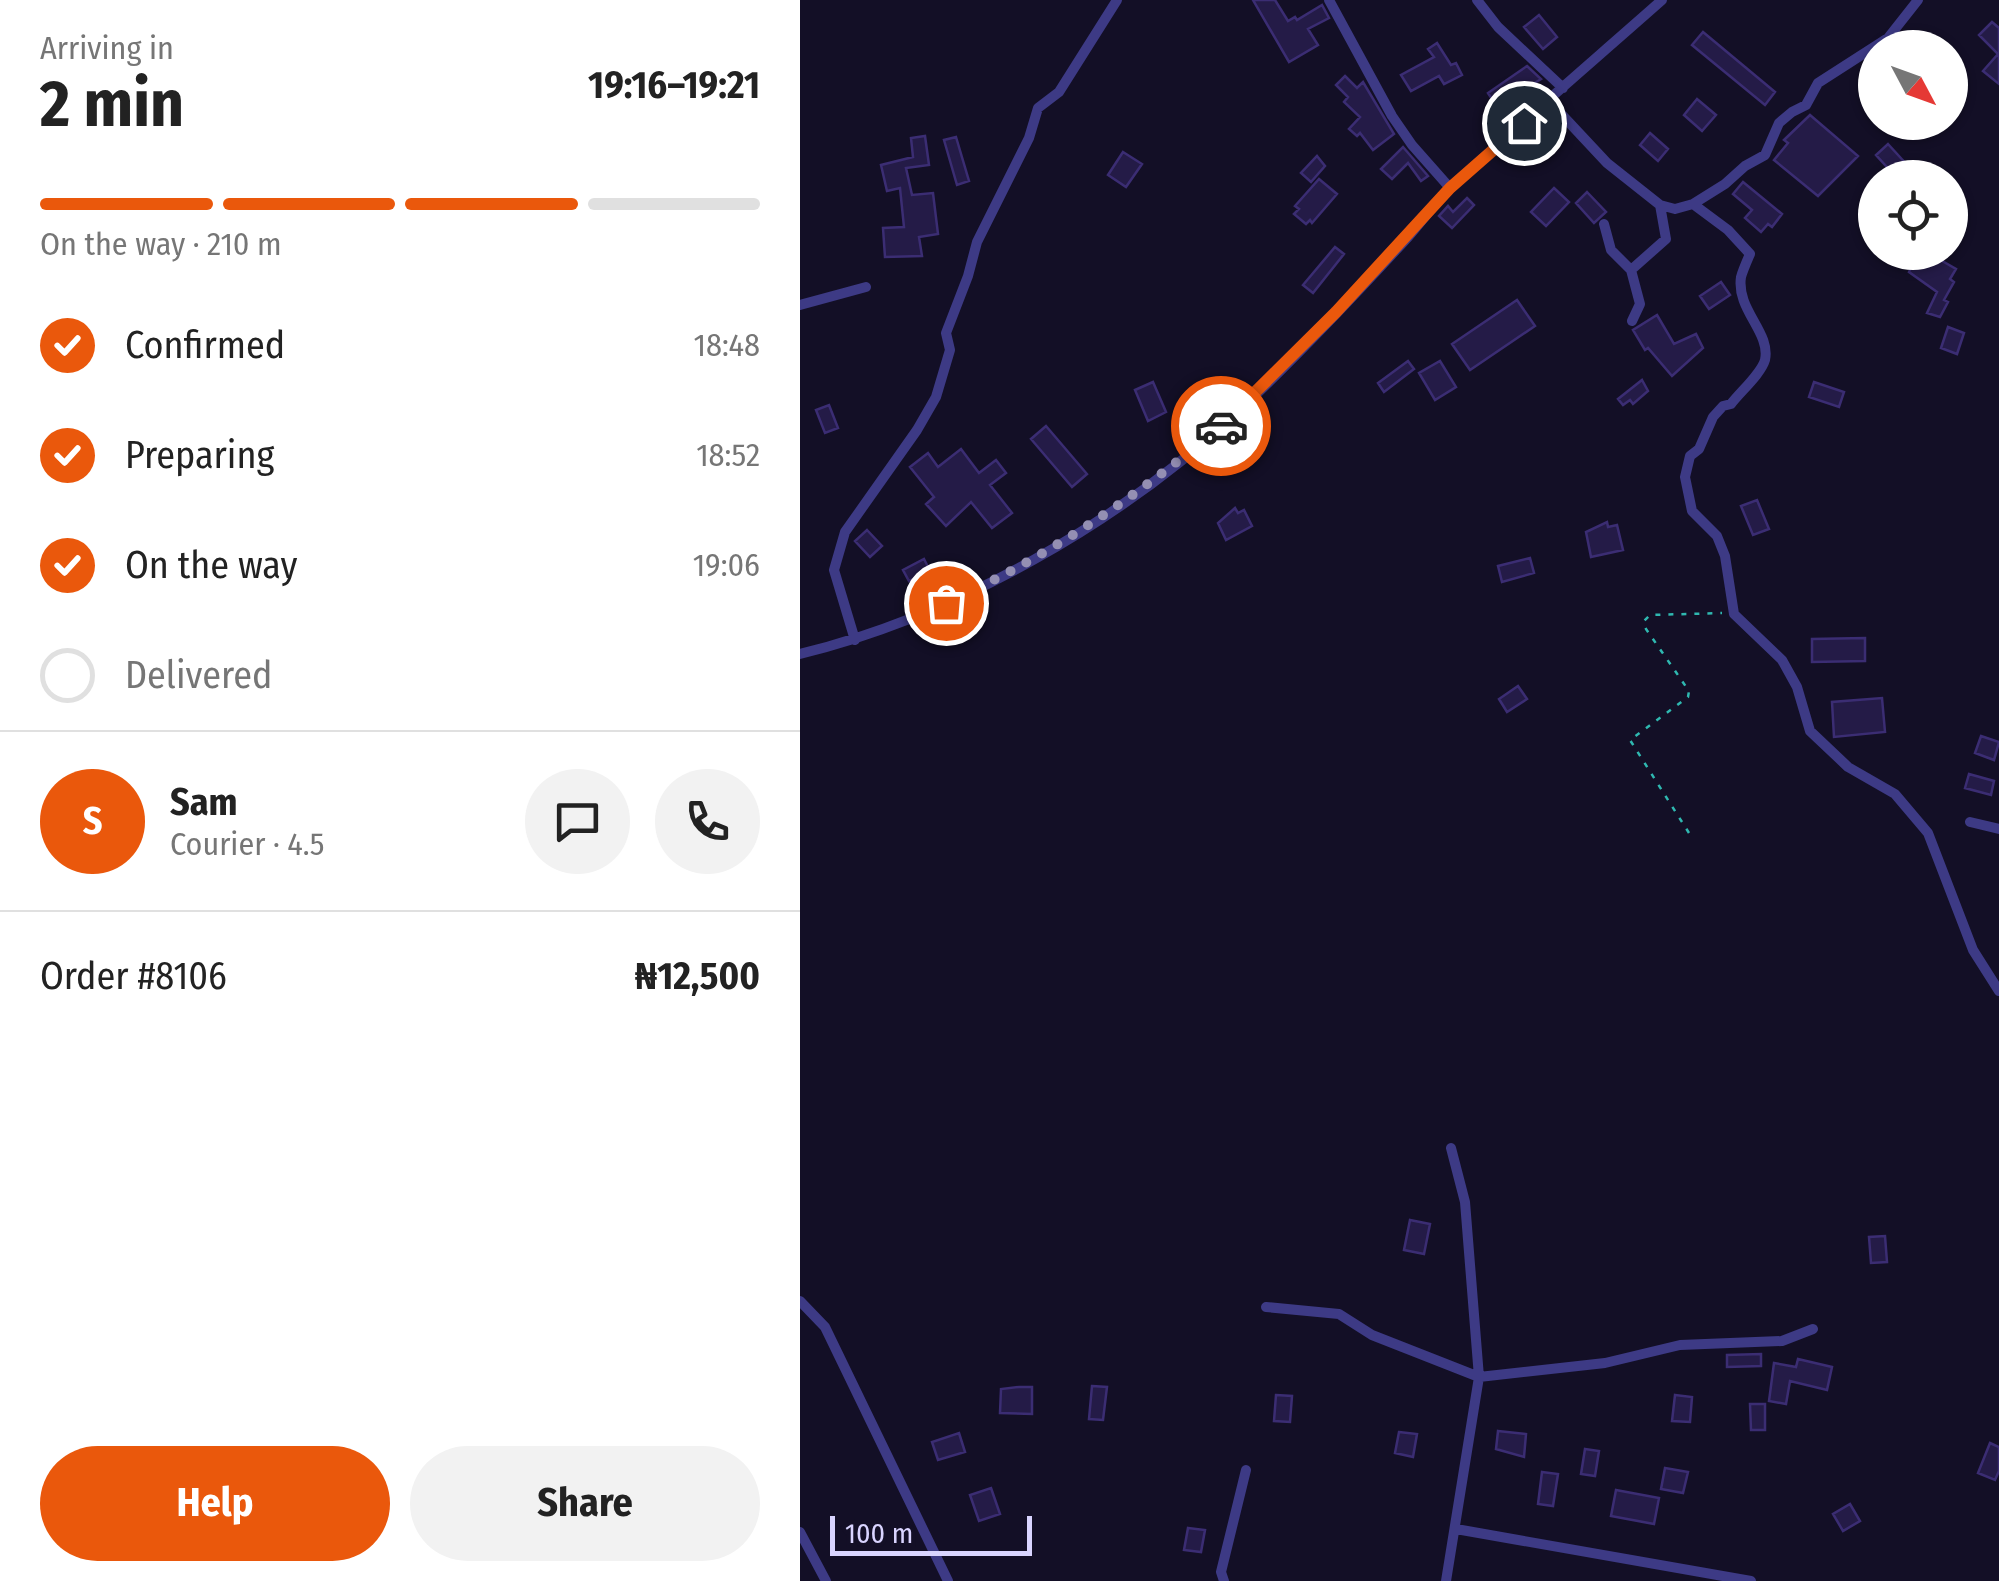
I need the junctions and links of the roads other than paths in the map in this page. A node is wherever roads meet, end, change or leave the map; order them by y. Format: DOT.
graph roads {
  1 [pos="1117,0"];
  2 [pos="1329,0"];
  3 [pos="1477,0"];
  4 [pos="1662,0"];
  5 [pos="1918,0"];
  6 [pos="1563,88"];
  7 [pos="1549,101"];
  8 [pos="1450,188"];
  9 [pos="1693,204"];
  10 [pos="1660,206"];
  11 [pos="1604,224"];
  12 [pos="1631,270"];
  13 [pos="866,288"];
  14 [pos="800,304"];
  15 [pos="1632,321"];
  16 [pos="855,640"];
  17 [pos="800,654"];
  18 [pos="1970,822"];
  19 [pos="1999,829"];
  20 [pos="1999,990"];
  21 [pos="1451,1148"];
  22 [pos="800,1300"];
  23 [pos="1266,1306"];
  24 [pos="1814,1329"];
  25 [pos="1479,1377"];
  26 [pos="1246,1470"];
  27 [pos="1456,1530"];
  28 [pos="800,1532"];
  29 [pos="826,1581"];
  30 [pos="948,1581"];
  31 [pos="1224,1581"];
  32 [pos="1446,1581"];
  33 [pos="1751,1581"];
  1 -- 16 [label="street"];
  2 -- 8 [label="street"];
  3 -- 6 [label="street"];
  4 -- 6 [label="street"];
  5 -- 9 [label="street"];
  6 -- 7 [label="street"];
  7 -- 8 [label="street"];
  7 -- 10 [label="street"];
  8 -- 16 [label="street"];
  9 -- 10 [label="street"];
  9 -- 20 [label="street"];
  10 -- 12 [label="street"];
  11 -- 12 [label="street"];
  12 -- 15 [label="street"];
  13 -- 14 [label="street"];
  16 -- 17 [label="street"];
  18 -- 19 [label="street"];
  21 -- 25 [label="street"];
  22 -- 30 [label="street"];
  23 -- 25 [label="street"];
  24 -- 25 [label="street"];
  25 -- 27 [label="street"];
  26 -- 31 [label="street"];
  27 -- 32 [label="street"];
  27 -- 33 [label="street"];
  28 -- 29 [label="street"];
}
